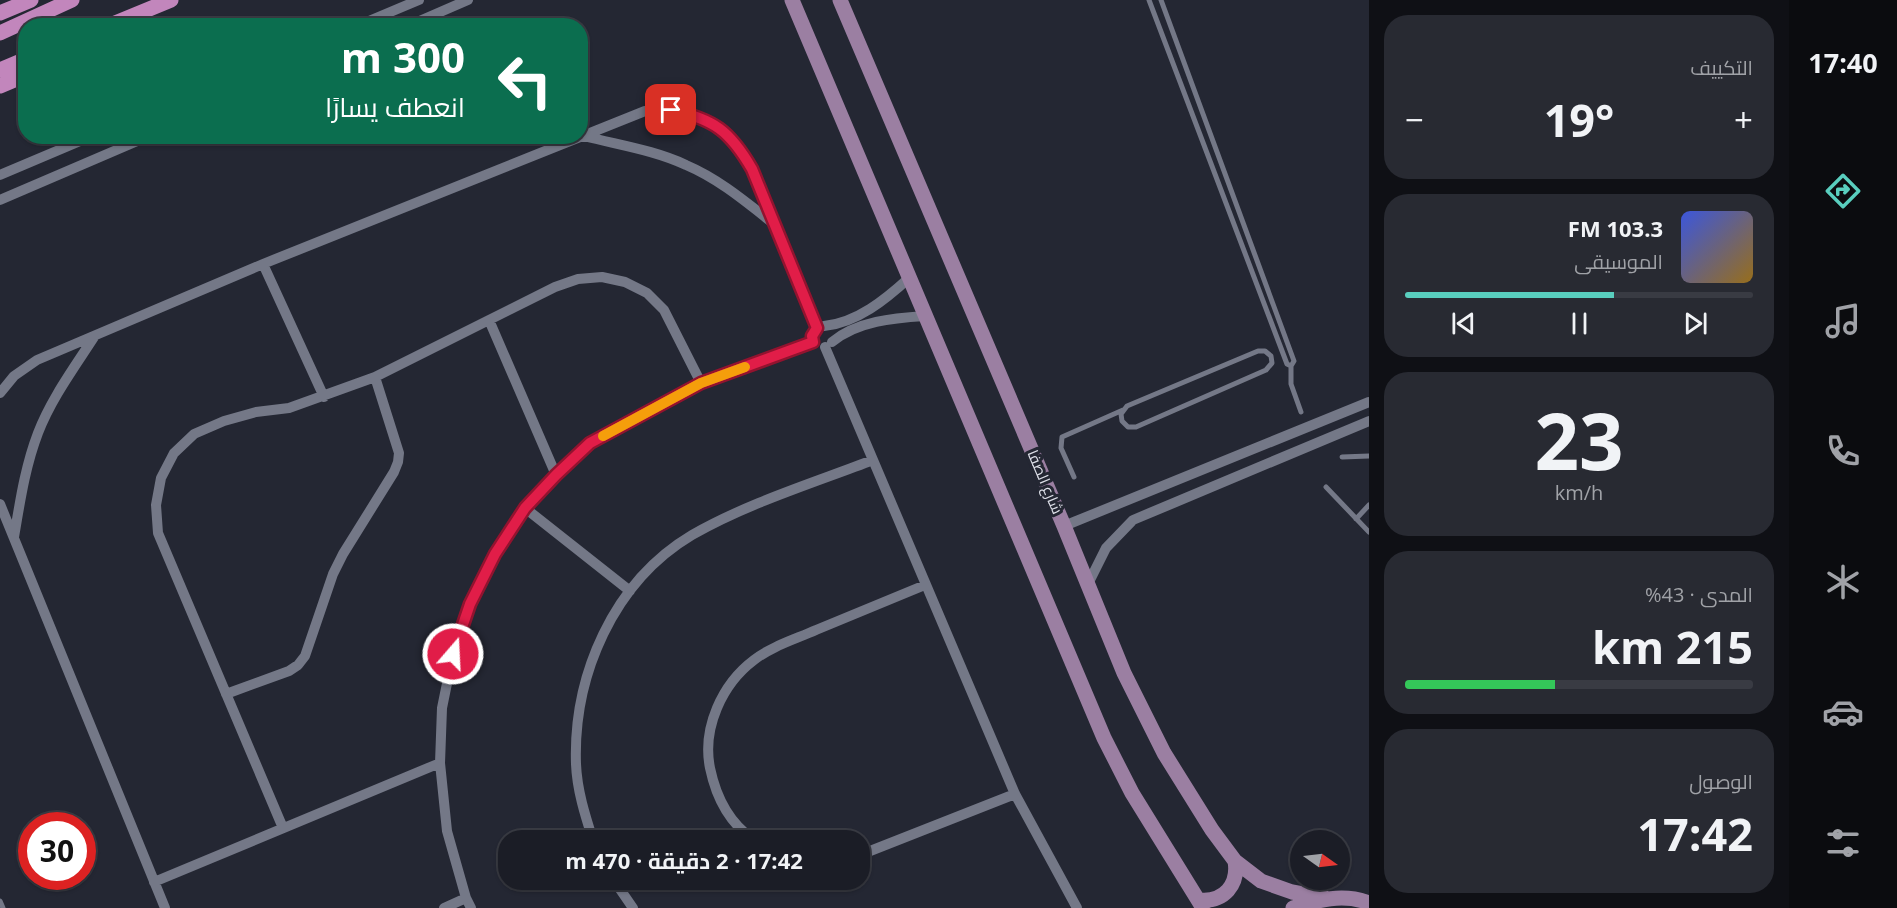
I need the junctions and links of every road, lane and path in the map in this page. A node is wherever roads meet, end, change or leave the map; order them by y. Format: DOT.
graph roads {
  1 [pos="31,0"];
  2 [pos="72,0"];
  3 [pos="419,0"];
  4 [pos="468,0"];
  5 [pos="792,0"];
  6 [pos="840,0"];
  7 [pos="1149,0"];
  8 [pos="1161,0"];
  9 [pos="165,2"];
  10 [pos="0,13"];
  11 [pos="33,18"];
  12 [pos="127,18"];
  13 [pos="145,18"];
  14 [pos="376,18"];
  15 [pos="426,18"];
  16 [pos="18,25"];
  17 [pos="0,33"];
  18 [pos="18,62"];
  19 [pos="0,70"];
  20 [pos="18,78"];
  21 [pos="0,86"];
  22 [pos="588,133"];
  23 [pos="588,136"];
  24 [pos="73,144"];
  25 [pos="130,144"];
  26 [pos="562,144"];
  27 [pos="0,175"];
  28 [pos="0,200"];
  29 [pos="1242,219"];
  30 [pos="1234,222"];
  31 [pos="775,225"];
  32 [pos="263,264"];
  33 [pos="909,278"];
  34 [pos="925,316"];
  35 [pos="1278,318"];
  36 [pos="489,320"];
  37 [pos="1271,321"];
  38 [pos="821,327"];
  39 [pos="95,336"];
  40 [pos="813,342"];
  41 [pos="828,344"];
  42 [pos="1282,351"];
  43 [pos="1271,356"];
  44 [pos="1291,366"];
  45 [pos="375,376"];
  46 [pos="701,383"];
  47 [pos="0,393"];
  48 [pos="324,397"];
  49 [pos="1369,402"];
  50 [pos="1123,410"];
  51 [pos="1301,412"];
  52 [pos="1369,421"];
  53 [pos="1369,456"];
  54 [pos="1342,457"];
  55 [pos="873,460"];
  56 [pos="1222,462"];
  57 [pos="556,475"];
  58 [pos="1074,477"];
  59 [pos="1230,479"];
  60 [pos="1326,486"];
  61 [pos="0,504"];
  62 [pos="1369,505"];
  63 [pos="525,508"];
  64 [pos="1356,519"];
  65 [pos="1064,526"];
  66 [pos="1369,532"];
  67 [pos="14,538"];
  68 [pos="1088,584"];
  69 [pos="926,585"];
  70 [pos="630,591"];
  71 [pos="226,694"];
  72 [pos="440,763"];
  73 [pos="1015,794"];
  74 [pos="282,828"];
  75 [pos="590,830"];
  76 [pos="742,830"];
  77 [pos="870,851"];
  78 [pos="1234,861"];
  79 [pos="154,882"];
  80 [pos="621,890"];
  81 [pos="1325,898"];
  82 [pos="1365,898"];
  83 [pos="0,901"];
  84 [pos="469,903"];
  85 [pos="1202,904"];
  86 [pos="3,908"];
  87 [pos="165,908"];
  88 [pos="444,908"];
  89 [pos="633,908"];
  90 [pos="1077,908"];
  91 [pos="1293,908"];
  1 -- 10 [label="main road"];
  2 -- 11 [label="main road"];
  3 -- 14 [label="street"];
  4 -- 15 [label="street"];
  5 -- 33 [label="street"];
  6 -- 65 [label="street, شارع الصفا"];
  7 -- 30 [label="lane"];
  8 -- 29 [label="lane"];
  9 -- 12 [label="main road"];
  9 -- 13 [label="main road"];
  16 -- 17 [label="main road"];
  18 -- 19 [label="main road"];
  20 -- 21 [label="main road"];
  22 -- 31 [label="street"];
  23 -- 31 [label="street"];
  24 -- 27 [label="street"];
  25 -- 28 [label="street"];
  26 -- 32 [label="street"];
  29 -- 30 [label="lane"];
  29 -- 35 [label="lane"];
  30 -- 37 [label="lane"];
  31 -- 38 [label="street"];
  32 -- 39 [label="street"];
  32 -- 48 [label="street"];
  33 -- 34 [label="street"];
  33 -- 38 [label="street"];
  34 -- 41 [label="street"];
  34 -- 85 [label="street"];
  35 -- 37 [label="lane"];
  35 -- 44 [label="lane"];
  36 -- 45 [label="street"];
  36 -- 46 [label="street"];
  36 -- 57 [label="street"];
  37 -- 42 [label="lane"];
  38 -- 40 [label="street"];
  38 -- 41 [label="street"];
  39 -- 47 [label="street"];
  39 -- 67 [label="street"];
  40 -- 41 [label="street"];
  40 -- 46 [label="street"];
  41 -- 55 [label="street"];
  42 -- 43 [label="lane"];
  42 -- 44 [label="lane"];
  43 -- 50 [label="lane"];
  43 -- 50 [label="lane"];
  44 -- 51 [label="lane"];
  45 -- 48 [label="street"];
  45 -- 71 [label="street"];
  46 -- 57 [label="street"];
  48 -- 71 [label="street"];
  49 -- 56 [label="street"];
  50 -- 58 [label="lane"];
  52 -- 59 [label="street"];
  53 -- 54 [label="lane"];
  55 -- 69 [label="street"];
  55 -- 70 [label="street"];
  56 -- 59 [label="street"];
  56 -- 65 [label="street"];
  57 -- 63 [label="street"];
  59 -- 68 [label="street"];
  60 -- 64 [label="lane"];
  61 -- 67 [label="street"];
  62 -- 64 [label="lane"];
  63 -- 70 [label="street"];
  63 -- 72 [label="street"];
  64 -- 66 [label="lane"];
  65 -- 68 [label="street, شارع الصفا"];
  67 -- 79 [label="street"];
  68 -- 78 [label="street, شارع الصفا"];
  69 -- 73 [label="street"];
  69 -- 76 [label="street"];
  70 -- 75 [label="street"];
  71 -- 74 [label="street"];
  72 -- 74 [label="street"];
  72 -- 84 [label="street"];
  73 -- 77 [label="street"];
  73 -- 90 [label="street"];
  74 -- 79 [label="street"];
  78 -- 81 [label="street, شارع الصفا"];
  78 -- 85 [label="street"];
  79 -- 87 [label="street"];
  80 -- 89 [label="street"];
  81 -- 82 [label="street"];
  81 -- 91 [label="street"];
  83 -- 86 [label="lane"];
  84 -- 88 [label="street"];
}
